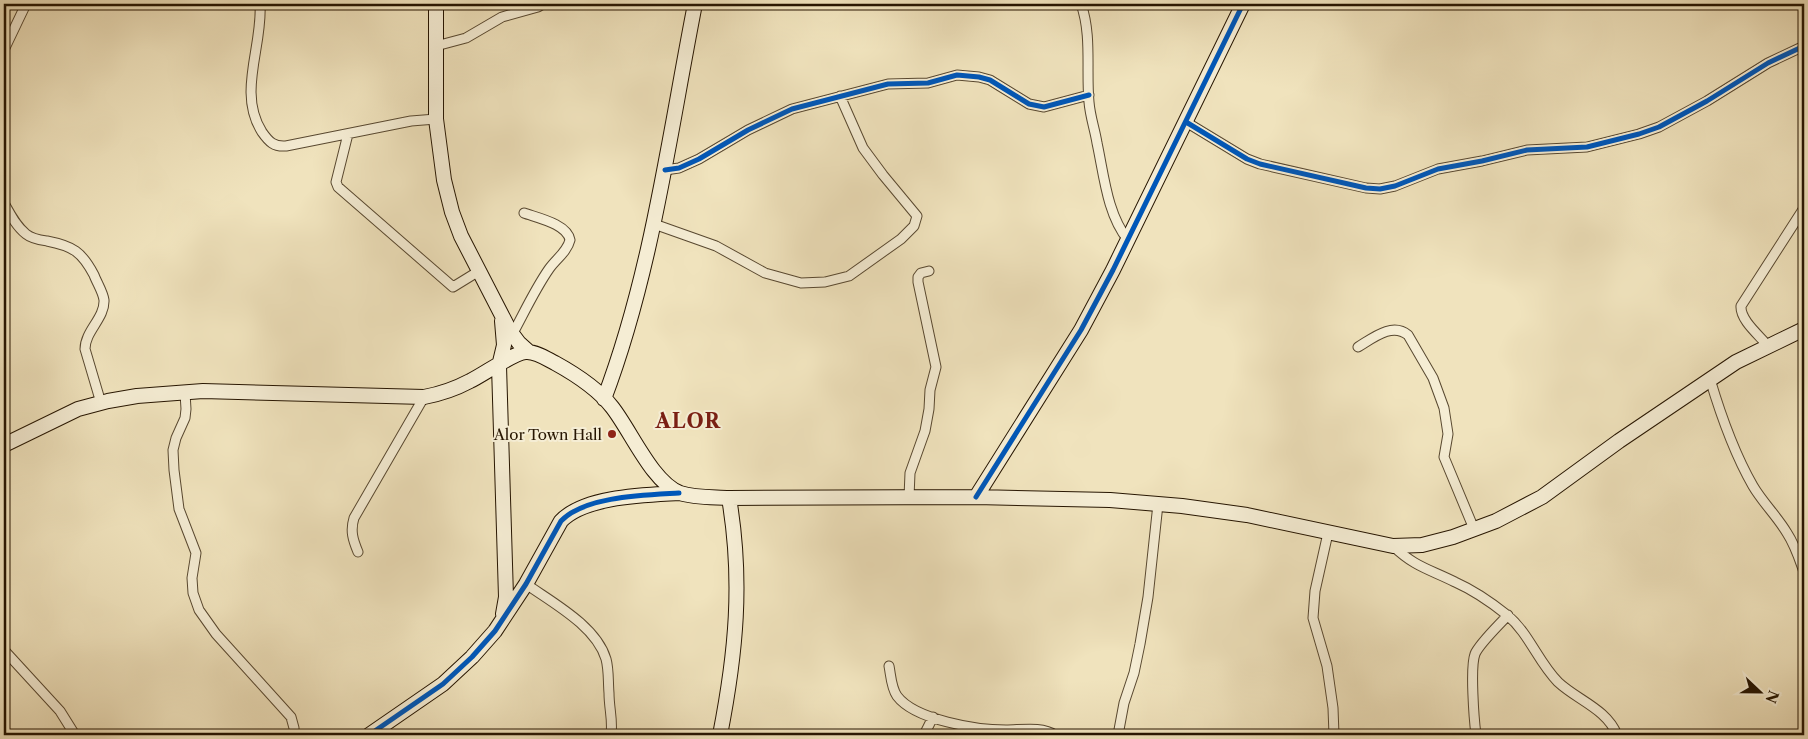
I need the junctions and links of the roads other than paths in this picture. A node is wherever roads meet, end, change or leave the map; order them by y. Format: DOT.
graph roads {
  1 [pos="26,4"];
  2 [pos="260,4"];
  3 [pos="436,4"];
  4 [pos="543,4"];
  5 [pos="695,4"];
  6 [pos="1081,4"];
  7 [pos="1244,4"];
  8 [pos="436,46"];
  9 [pos="1804,46"];
  10 [pos="4,50"];
  11 [pos="1089,95"];
  12 [pos="840,96"];
  13 [pos="436,119"];
  14 [pos="1186,122"];
  15 [pos="348,134"];
  16 [pos="665,170"];
  17 [pos="4,203"];
  18 [pos="1804,208"];
  19 [pos="524,213"];
  20 [pos="654,224"];
  21 [pos="1128,240"];
  22 [pos="479,271"];
  23 [pos="929,271"];
  24 [pos="501,315"];
  25 [pos="1804,329"];
  26 [pos="512,335"];
  27 [pos="1768,346"];
  28 [pos="1358,347"];
  29 [pos="529,352"];
  30 [pos="499,366"];
  31 [pos="1710,380"];
  32 [pos="185,393"];
  33 [pos="424,397"];
  34 [pos="604,399"];
  35 [pos="101,403"];
  36 [pos="4,445"];
  37 [pos="680,493"];
  38 [pos="976,497"];
  39 [pos="729,498"];
  40 [pos="909,498"];
  41 [pos="1158,504"];
  42 [pos="1474,529"];
  43 [pos="1328,533"];
  44 [pos="1393,546"];
  45 [pos="358,552"];
  46 [pos="1804,572"];
  47 [pos="517,589"];
  48 [pos="1508,615"];
  49 [pos="4,650"];
  50 [pos="889,666"];
  51 [pos="933,718"];
  52 [pos="75,735"];
  53 [pos="294,735"];
  54 [pos="370,735"];
  55 [pos="611,735"];
  56 [pos="720,735"];
  57 [pos="924,735"];
  58 [pos="1055,735"];
  59 [pos="1118,735"];
  60 [pos="1334,735"];
  61 [pos="1476,735"];
  62 [pos="1617,735"];
  1 -- 10 [label="street"];
  2 -- 15 [label="street"];
  3 -- 8 [label="main road"];
  4 -- 8 [label="street"];
  5 -- 16 [label="main road"];
  6 -- 11 [label="street"];
  7 -- 14 [label="main road"];
  8 -- 13 [label="main road"];
  9 -- 14 [label="street"];
  11 -- 12 [label="street"];
  11 -- 21 [label="street"];
  12 -- 16 [label="street"];
  12 -- 20 [label="street"];
  13 -- 15 [label="street"];
  13 -- 22 [label="main road"];
  14 -- 21 [label="main road"];
  15 -- 22 [label="street"];
  16 -- 20 [label="main road"];
  17 -- 35 [label="street"];
  18 -- 27 [label="street"];
  19 -- 26 [label="street"];
  20 -- 34 [label="main road"];
  21 -- 38 [label="main road"];
  22 -- 24 [label="main road"];
  23 -- 40 [label="street"];
  24 -- 26 [label="main road"];
  24 -- 30 [label="main road"];
  25 -- 27 [label="main road"];
  26 -- 29 [label="main road"];
  27 -- 31 [label="main road"];
  28 -- 42 [label="street"];
  29 -- 30 [label="main road"];
  29 -- 34 [label="main road"];
  30 -- 33 [label="main road"];
  30 -- 47 [label="main road"];
  31 -- 42 [label="main road"];
  31 -- 46 [label="street"];
  32 -- 33 [label="main road"];
  32 -- 35 [label="main road"];
  32 -- 53 [label="street"];
  33 -- 45 [label="street"];
  34 -- 37 [label="main road"];
  35 -- 36 [label="main road"];
  37 -- 39 [label="main road"];
  37 -- 47 [label="main road"];
  38 -- 40 [label="main road"];
  38 -- 41 [label="main road"];
  39 -- 40 [label="main road"];
  39 -- 56 [label="main road"];
  41 -- 43 [label="main road"];
  41 -- 59 [label="street"];
  42 -- 44 [label="main road"];
  43 -- 44 [label="main road"];
  43 -- 60 [label="street"];
  44 -- 48 [label="street"];
  47 -- 54 [label="main road"];
  47 -- 55 [label="street"];
  48 -- 61 [label="street"];
  48 -- 62 [label="street"];
  49 -- 52 [label="street"];
  50 -- 51 [label="street"];
  51 -- 57 [label="street"];
  51 -- 58 [label="street"];
}
